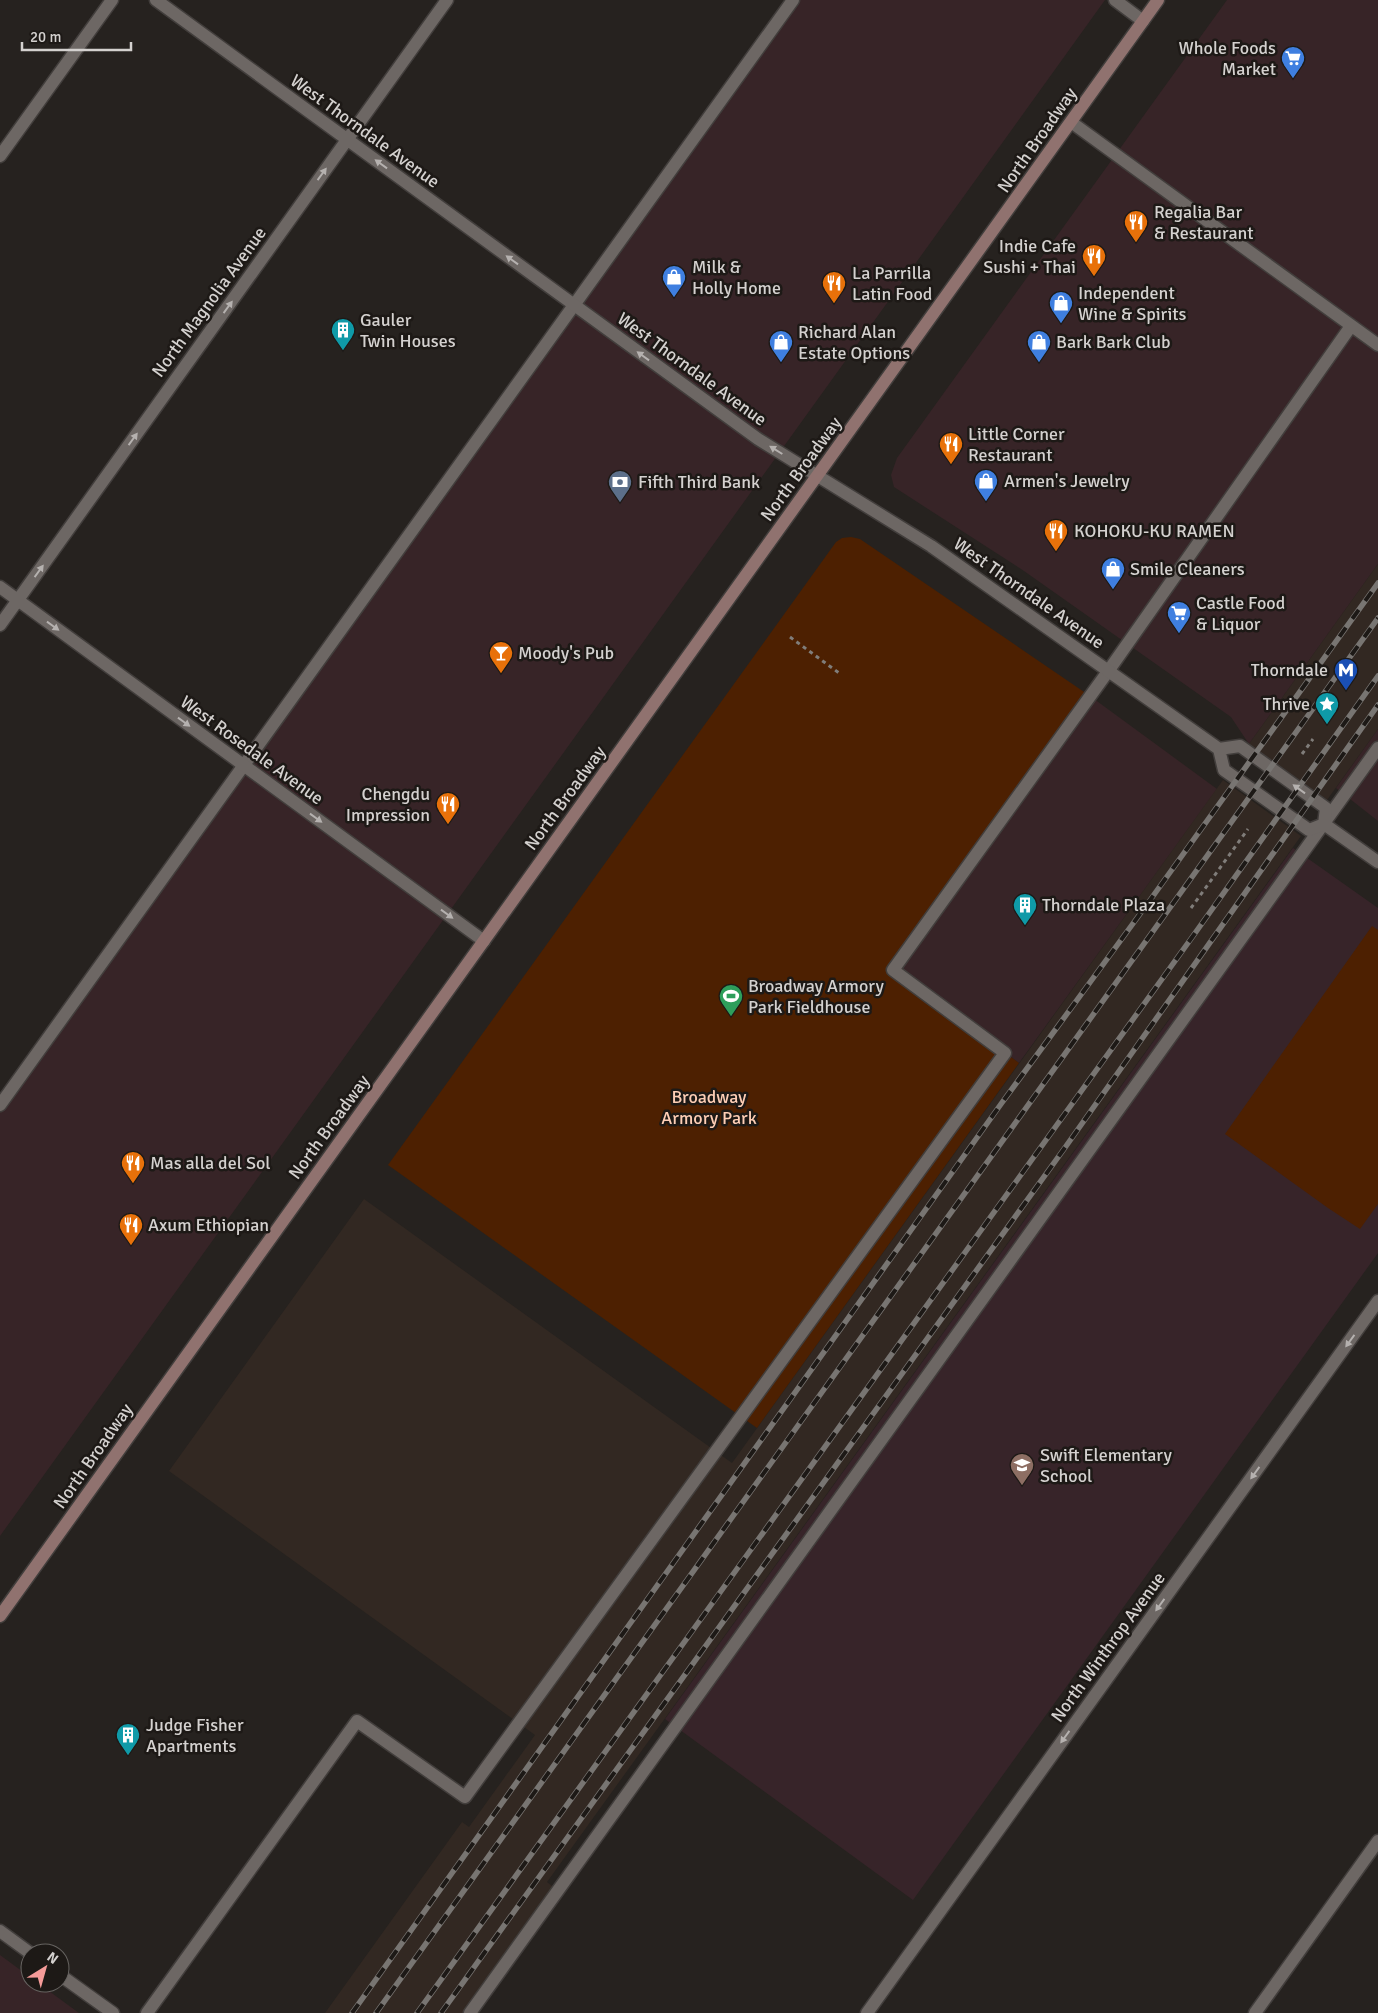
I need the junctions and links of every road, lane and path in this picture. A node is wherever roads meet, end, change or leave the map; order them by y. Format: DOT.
graph roads {
  1 [pos="112,0"];
  2 [pos="156,0"];
  3 [pos="447,0"];
  4 [pos="793,0"];
  5 [pos="1115,0"];
  6 [pos="1158,0"];
  7 [pos="1143,21"];
  8 [pos="1071,122"];
  9 [pos="348,139"];
  10 [pos="0,156"];
  11 [pos="574,305"];
  12 [pos="1351,326"];
  13 [pos="1378,345"];
  14 [pos="817,476"];
  15 [pos="0,587"];
  16 [pos="18,600"];
  17 [pos="0,625"];
  18 [pos="790,637"];
  19 [pos="1109,670"];
  20 [pos="839,673"];
  21 [pos="1313,739"];
  22 [pos="1378,748"];
  23 [pos="1219,750"];
  24 [pos="1302,754"];
  25 [pos="244,765"];
  26 [pos="1324,824"];
  27 [pos="1248,828"];
  28 [pos="1378,862"];
  29 [pos="1191,908"];
  30 [pos="484,941"];
  31 [pos="0,1105"];
  32 [pos="1378,1301"];
  33 [pos="0,1616"];
  34 [pos="1378,1841"];
  35 [pos="0,1931"];
  36 [pos="20,1946"];
  37 [pos="70,1982"];
  38 [pos="113,2013"];
  39 [pos="147,2013"];
  40 [pos="470,2013"];
  41 [pos="867,2013"];
  42 [pos="1255,2013"];
  1 -- 10 [label="street"];
  2 -- 9 [label="street, West Thorndale Avenue"];
  3 -- 9 [label="street, North Magnolia Avenue"];
  4 -- 11 [label="street"];
  5 -- 7 [label="street"];
  6 -- 7 [label="main road, North Broadway"];
  7 -- 8 [label="main road, North Broadway"];
  8 -- 12 [label="street"];
  8 -- 14 [label="main road, North Broadway"];
  11 -- 9 [label="street, West Thorndale Avenue, one-way"];
  16 -- 9 [label="street, North Magnolia Avenue, one-way"];
  14 -- 11 [label="street, West Thorndale Avenue, one-way"];
  11 -- 25 [label="street"];
  12 -- 13 [label="street"];
  12 -- 19 [label="street"];
  14 -- 19 [label="street, West Thorndale Avenue"];
  14 -- 30 [label="main road, North Broadway"];
  15 -- 16 [label="street, West Rosedale Avenue"];
  16 -- 17 [label="street, North Magnolia Avenue"];
  16 -- 25 [label="street, West Rosedale Avenue, one-way"];
  18 -- 20 [label="path"];
  19 -- 23 [label="street, West Thorndale Avenue"];
  19 -- 39 [label="street"];
  21 -- 24 [label="path"];
  22 -- 26 [label="street"];
  23 -- 26 [label="street"];
  26 -- 23 [label="street, one-way"];
  25 -- 30 [label="street, West Rosedale Avenue, one-way"];
  25 -- 31 [label="street"];
  26 -- 28 [label="street"];
  26 -- 40 [label="street"];
  27 -- 29 [label="path"];
  30 -- 33 [label="main road, North Broadway"];
  32 -- 41 [label="street, North Winthrop Avenue, one-way"];
  34 -- 42 [label="street"];
  35 -- 36 [label="street"];
  37 -- 38 [label="street"];
}
